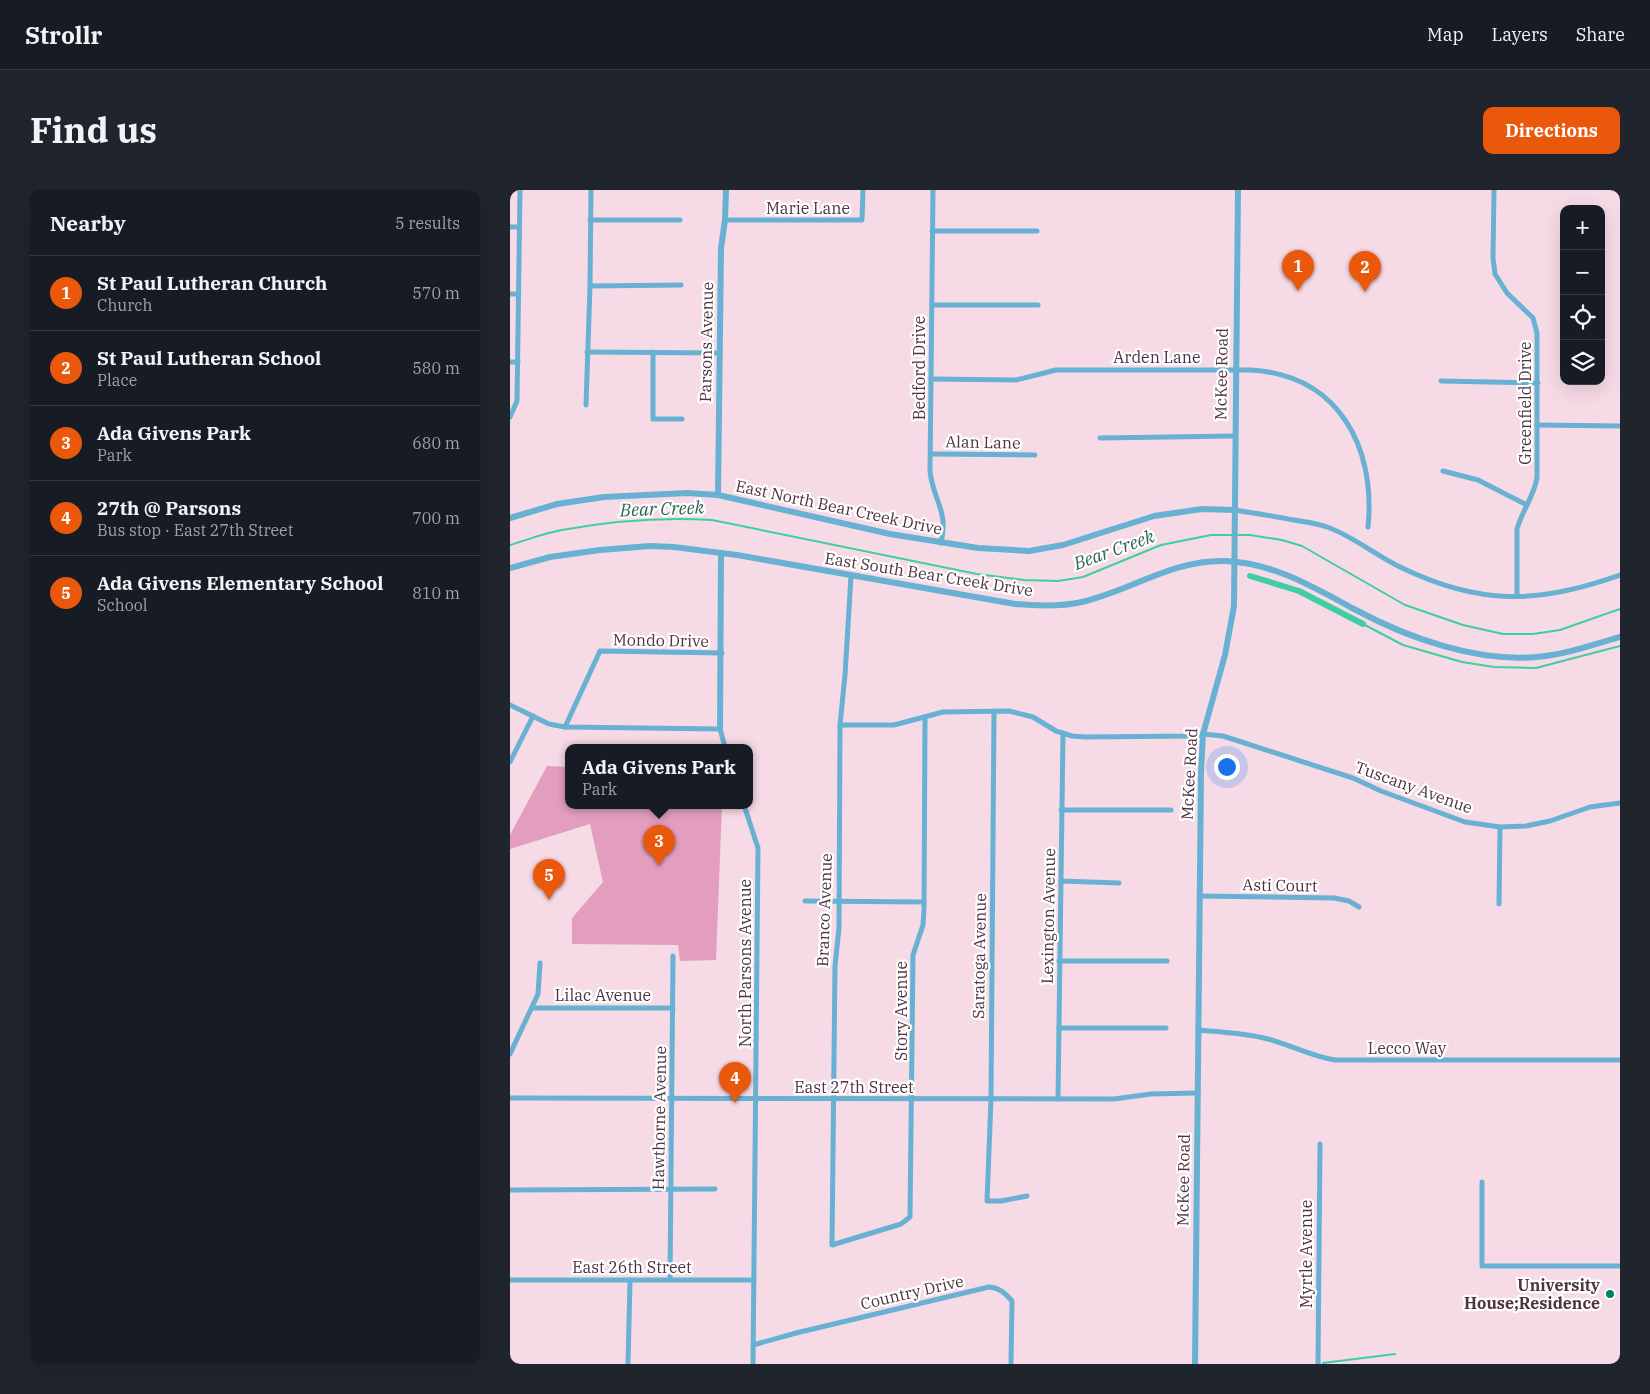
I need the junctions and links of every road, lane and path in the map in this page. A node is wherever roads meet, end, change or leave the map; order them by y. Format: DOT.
graph roads {
  1 [pos="520,190"];
  2 [pos="591,190"];
  3 [pos="726,190"];
  4 [pos="863,190"];
  5 [pos="932,190"];
  6 [pos="1238,190"];
  7 [pos="1494,190"];
  8 [pos="590,220"];
  9 [pos="680,220"];
  10 [pos="725,220"];
  11 [pos="510,227"];
  12 [pos="519,227"];
  13 [pos="932,231"];
  14 [pos="1037,231"];
  15 [pos="680,285"];
  16 [pos="590,286"];
  17 [pos="510,294"];
  18 [pos="518,294"];
  19 [pos="932,305"];
  20 [pos="1038,305"];
  21 [pos="587,352"];
  22 [pos="654,352"];
  23 [pos="720,353"];
  24 [pos="510,362"];
  25 [pos="518,362"];
  26 [pos="1235,369"];
  27 [pos="931,379"];
  28 [pos="1441,382"];
  29 [pos="1538,383"];
  30 [pos="586,405"];
  31 [pos="510,417"];
  32 [pos="682,419"];
  33 [pos="1537,425"];
  34 [pos="1620,426"];
  35 [pos="1234,436"];
  36 [pos="1100,438"];
  37 [pos="931,454"];
  38 [pos="1034,455"];
  39 [pos="1443,471"];
  40 [pos="718,494"];
  41 [pos="1527,505"];
  42 [pos="1234,514"];
  43 [pos="510,518"];
  44 [pos="1368,527"];
  45 [pos="941,543"];
  46 [pos="721,553"];
  47 [pos="1234,562"];
  48 [pos="510,568"];
  49 [pos="1620,575"];
  50 [pos="851,576"];
  51 [pos="1517,596"];
  52 [pos="1620,637"];
  53 [pos="722,653"];
  54 [pos="510,705"];
  55 [pos="994,711"];
  56 [pos="532,716"];
  57 [pos="924,717"];
  58 [pos="840,725"];
  59 [pos="565,727"];
  60 [pos="720,729"];
  61 [pos="1063,734"];
  62 [pos="1203,734"];
  63 [pos="724,744"];
  64 [pos="510,762"];
  65 [pos="1620,803"];
  66 [pos="745,809"];
  67 [pos="1061,810"];
  68 [pos="1171,810"];
  69 [pos="1500,827"];
  70 [pos="1061,881"];
  71 [pos="1119,882"];
  72 [pos="1199,896"];
  73 [pos="805,901"];
  74 [pos="839,901"];
  75 [pos="924,902"];
  76 [pos="1499,904"];
  77 [pos="1359,907"];
  78 [pos="673,956"];
  79 [pos="1060,961"];
  80 [pos="1167,961"];
  81 [pos="540,963"];
  82 [pos="532,1008"];
  83 [pos="673,1008"];
  84 [pos="1059,1028"];
  85 [pos="1166,1028"];
  86 [pos="1198,1030"];
  87 [pos="510,1054"];
  88 [pos="1620,1060"];
  89 [pos="1198,1093"];
  90 [pos="510,1098"];
  91 [pos="670,1099"];
  92 [pos="756,1099"];
  93 [pos="834,1099"];
  94 [pos="912,1099"];
  95 [pos="990,1099"];
  96 [pos="1058,1099"];
  97 [pos="1320,1144"];
  98 [pos="1482,1182"];
  99 [pos="670,1189"];
  100 [pos="715,1189"];
  101 [pos="510,1190"];
  102 [pos="1027,1196"];
  103 [pos="910,1217"];
  104 [pos="1620,1266"];
  105 [pos="510,1280"];
  106 [pos="630,1280"];
  107 [pos="670,1280"];
  108 [pos="754,1280"];
  109 [pos="754,1345"];
  110 [pos="628,1364"];
  111 [pos="753,1364"];
  112 [pos="1011,1364"];
  113 [pos="1195,1364"];
  114 [pos="1318,1364"];
  1 -- 12 [label="street"];
  2 -- 8 [label="street"];
  3 -- 10 [label="street, Parsons Avenue"];
  4 -- 10 [label="street, Marie Lane"];
  5 -- 13 [label="street, Bedford Drive"];
  6 -- 26 [label="street, McKee Road"];
  7 -- 29 [label="street, Greenfield Drive"];
  8 -- 9 [label="street"];
  8 -- 16 [label="street"];
  10 -- 23 [label="street, Parsons Avenue"];
  11 -- 12 [label="street"];
  12 -- 18 [label="street"];
  13 -- 14 [label="street"];
  13 -- 19 [label="street, Bedford Drive"];
  15 -- 16 [label="street"];
  16 -- 21 [label="street"];
  17 -- 18 [label="street"];
  18 -- 25 [label="street"];
  19 -- 20 [label="street"];
  19 -- 27 [label="street, Bedford Drive"];
  21 -- 22 [label="street"];
  21 -- 30 [label="street"];
  22 -- 23 [label="street"];
  22 -- 32 [label="street"];
  23 -- 40 [label="street, Parsons Avenue"];
  24 -- 25 [label="street"];
  25 -- 31 [label="street"];
  26 -- 27 [label="street, Arden Lane"];
  26 -- 35 [label="street, McKee Road"];
  26 -- 44 [label="street, Arden Lane"];
  27 -- 37 [label="street, Bedford Drive"];
  28 -- 29 [label="street"];
  29 -- 33 [label="street, Greenfield Drive"];
  33 -- 34 [label="street"];
  33 -- 41 [label="street, Greenfield Drive"];
  35 -- 36 [label="street"];
  35 -- 42 [label="street, McKee Road"];
  37 -- 38 [label="street, Alan Lane"];
  37 -- 45 [label="street, Bedford Drive"];
  39 -- 41 [label="street"];
  40 -- 43 [label="street, East North Bear Creek Drive"];
  40 -- 45 [label="street, East North Bear Creek Drive"];
  41 -- 51 [label="street, Greenfield Drive"];
  42 -- 45 [label="street, East North Bear Creek Drive"];
  42 -- 47 [label="street, McKee Road"];
  42 -- 51 [label="street, East North Bear Creek Drive"];
  46 -- 48 [label="street, East South Bear Creek Drive"];
  46 -- 50 [label="street, East South Bear Creek Drive"];
  46 -- 53 [label="street"];
  47 -- 50 [label="street, East South Bear Creek Drive"];
  47 -- 52 [label="street, East South Bear Creek Drive"];
  47 -- 62 [label="street, McKee Road"];
  49 -- 51 [label="street, East North Bear Creek Drive"];
  50 -- 58 [label="street, Branco Avenue"];
  53 -- 59 [label="street, Mondo Drive"];
  53 -- 60 [label="street"];
  54 -- 56 [label="street"];
  55 -- 57 [label="street"];
  55 -- 61 [label="street"];
  55 -- 95 [label="street, Saratoga Avenue"];
  56 -- 59 [label="street"];
  56 -- 64 [label="street"];
  57 -- 58 [label="street"];
  57 -- 75 [label="street, Story Avenue"];
  58 -- 74 [label="street, Branco Avenue"];
  59 -- 60 [label="street"];
  60 -- 63 [label="street"];
  61 -- 62 [label="street, Tuscany Avenue"];
  61 -- 67 [label="street, Lexington Avenue"];
  62 -- 69 [label="street, Tuscany Avenue"];
  62 -- 72 [label="street, McKee Road"];
  65 -- 69 [label="street, Tuscany Avenue"];
  66 -- 92 [label="street, North Parsons Avenue"];
  67 -- 68 [label="street"];
  67 -- 70 [label="street, Lexington Avenue"];
  69 -- 76 [label="street"];
  70 -- 71 [label="street"];
  70 -- 79 [label="street, Lexington Avenue"];
  72 -- 77 [label="street, Asti Court"];
  72 -- 86 [label="street, McKee Road"];
  73 -- 74 [label="street"];
  74 -- 75 [label="street"];
  74 -- 93 [label="street, Branco Avenue"];
  75 -- 94 [label="street, Story Avenue"];
  78 -- 83 [label="street, Hawthorne Avenue"];
  79 -- 80 [label="street"];
  79 -- 84 [label="street, Lexington Avenue"];
  81 -- 82 [label="street"];
  82 -- 83 [label="street, Lilac Avenue"];
  82 -- 87 [label="street"];
  83 -- 91 [label="street, Hawthorne Avenue"];
  84 -- 85 [label="street"];
  84 -- 96 [label="street, Lexington Avenue"];
  86 -- 88 [label="street, Lecco Way"];
  86 -- 89 [label="street, McKee Road"];
  89 -- 96 [label="street, East 27th Street"];
  89 -- 113 [label="street, McKee Road"];
  90 -- 91 [label="street, East 27th Street"];
  91 -- 92 [label="street, East 27th Street"];
  91 -- 99 [label="street, Hawthorne Avenue"];
  92 -- 93 [label="street, East 27th Street"];
  92 -- 108 [label="street, North Parsons Avenue"];
  93 -- 94 [label="street, East 27th Street"];
  93 -- 103 [label="street, Branco Avenue"];
  94 -- 95 [label="street, East 27th Street"];
  94 -- 103 [label="street, Story Avenue"];
  95 -- 96 [label="street, East 27th Street"];
  95 -- 102 [label="street, Saratoga Avenue"];
  97 -- 114 [label="street, Myrtle Avenue"];
  98 -- 104 [label="street"];
  99 -- 100 [label="street"];
  99 -- 101 [label="street"];
  99 -- 107 [label="street, Hawthorne Avenue"];
  105 -- 106 [label="street, East 26th Street"];
  106 -- 107 [label="street, East 26th Street"];
  106 -- 110 [label="street"];
  107 -- 108 [label="street, East 26th Street"];
  108 -- 109 [label="street, North Parsons Avenue"];
  109 -- 111 [label="street, North Parsons Avenue"];
  109 -- 112 [label="street, Country Drive"];
}
